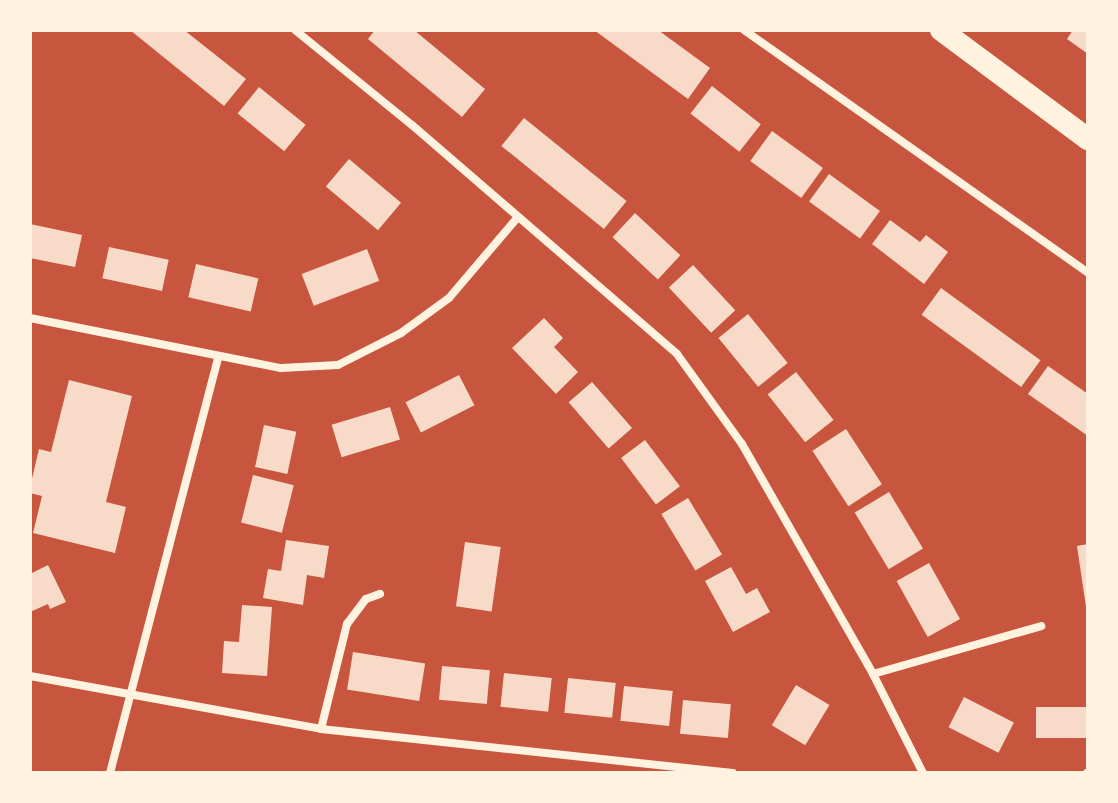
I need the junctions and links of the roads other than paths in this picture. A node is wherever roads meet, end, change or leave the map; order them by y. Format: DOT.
graph roads {
  1 [pos="295,30"];
  2 [pos="744,30"];
  3 [pos="941,30"];
  4 [pos="1088,139"];
  5 [pos="517,218"];
  6 [pos="1088,273"];
  7 [pos="30,318"];
  8 [pos="218,358"];
  9 [pos="380,594"];
  10 [pos="1041,626"];
  11 [pos="873,674"];
  12 [pos="30,676"];
  13 [pos="131,697"];
  14 [pos="321,729"];
  15 [pos="110,773"];
  16 [pos="733,773"];
  17 [pos="923,773"];
  1 -- 5 [label="street"];
  2 -- 6 [label="street"];
  3 -- 4 [label="highway"];
  5 -- 8 [label="street"];
  5 -- 11 [label="street"];
  7 -- 8 [label="street"];
  8 -- 13 [label="street"];
  9 -- 14 [label="street"];
  10 -- 11 [label="street"];
  11 -- 17 [label="street"];
  12 -- 13 [label="street"];
  13 -- 14 [label="street"];
  13 -- 15 [label="street"];
  14 -- 16 [label="street"];
}
